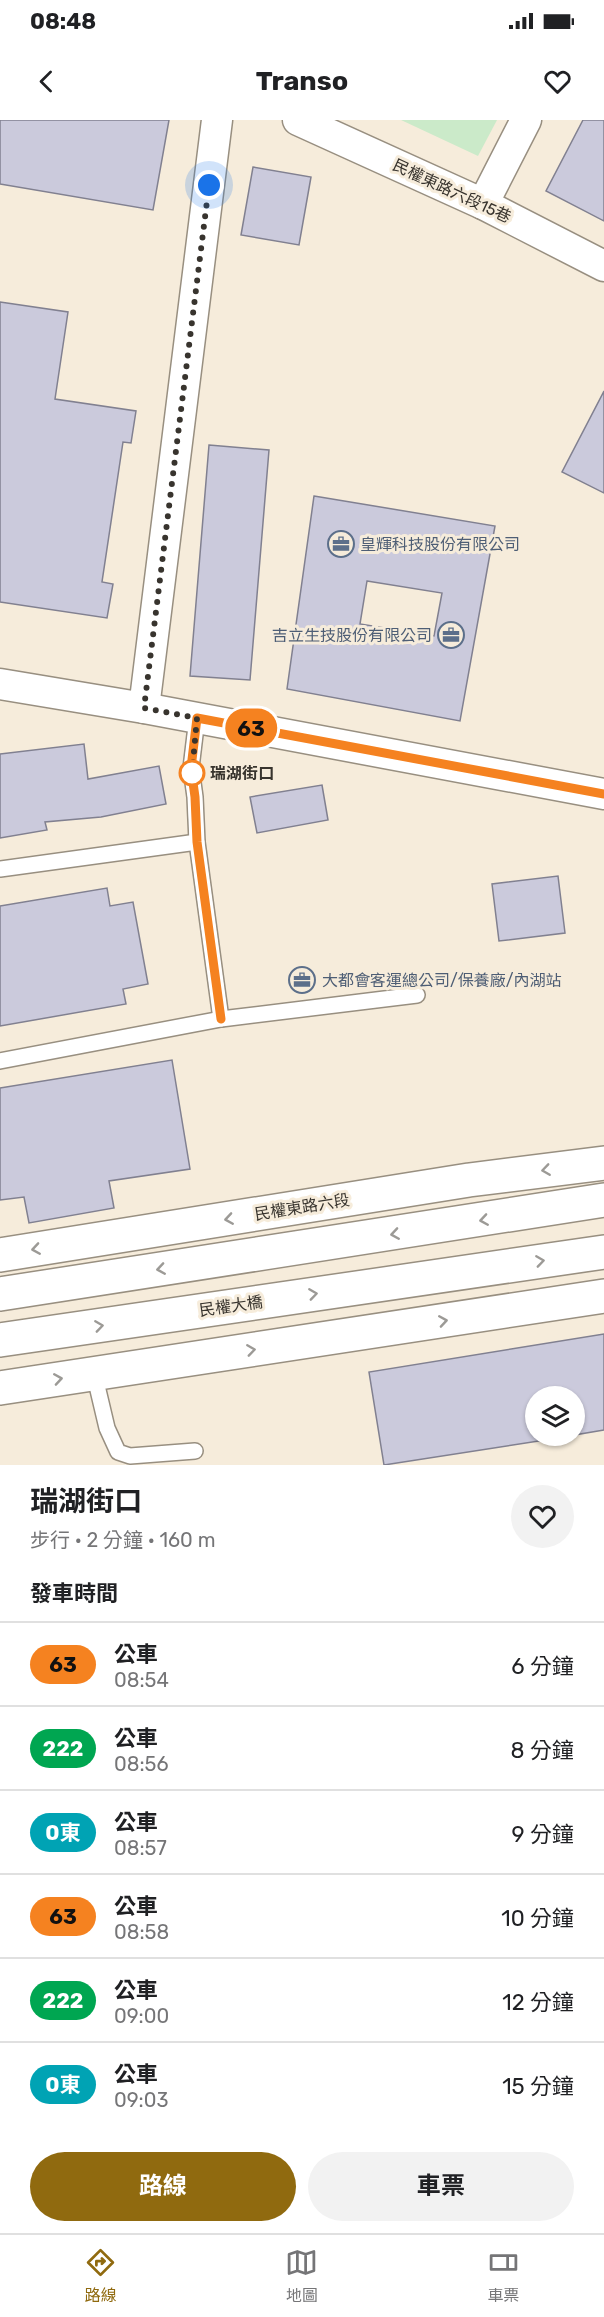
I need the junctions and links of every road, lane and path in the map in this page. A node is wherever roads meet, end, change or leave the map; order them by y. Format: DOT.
graph roads {
  1 [pos="217,120"];
  2 [pos="298,120"];
  3 [pos="526,120"];
  4 [pos="483,204"];
  5 [pos="604,266"];
  6 [pos="0,684"];
  7 [pos="144,708"];
  8 [pos="197,718"];
  9 [pos="604,794"];
  10 [pos="197,842"];
  11 [pos="0,869"];
  12 [pos="417,995"];
  13 [pos="221,1019"];
  14 [pos="0,1061"];
  15 [pos="604,1162"];
  16 [pos="604,1200"];
  17 [pos="604,1252"];
  18 [pos="0,1255"];
  19 [pos="0,1294"];
  20 [pos="604,1296"];
  21 [pos="0,1341"];
  22 [pos="94,1373"];
  23 [pos="0,1388"];
  24 [pos="195,1452"];
  1 -- 7 [label="street"];
  2 -- 4 [label="street, 民權東路六段15巷"];
  3 -- 4 [label="street"];
  4 -- 5 [label="street, 民權東路六段15巷"];
  6 -- 7 [label="street"];
  7 -- 8 [label="street"];
  8 -- 9 [label="street"];
  8 -- 10 [label="lane"];
  10 -- 11 [label="lane"];
  10 -- 13 [label="lane"];
  12 -- 13 [label="lane"];
  13 -- 14 [label="lane"];
  15 -- 18 [label="main road, 民權東路六段, one-way"];
  16 -- 19 [label="main road, one-way"];
  21 -- 17 [label="main road, 民權大橋, one-way"];
  22 -- 20 [label="main road, one-way"];
  23 -- 22 [label="main road, one-way"];
  22 -- 24 [label="lane"];
}
